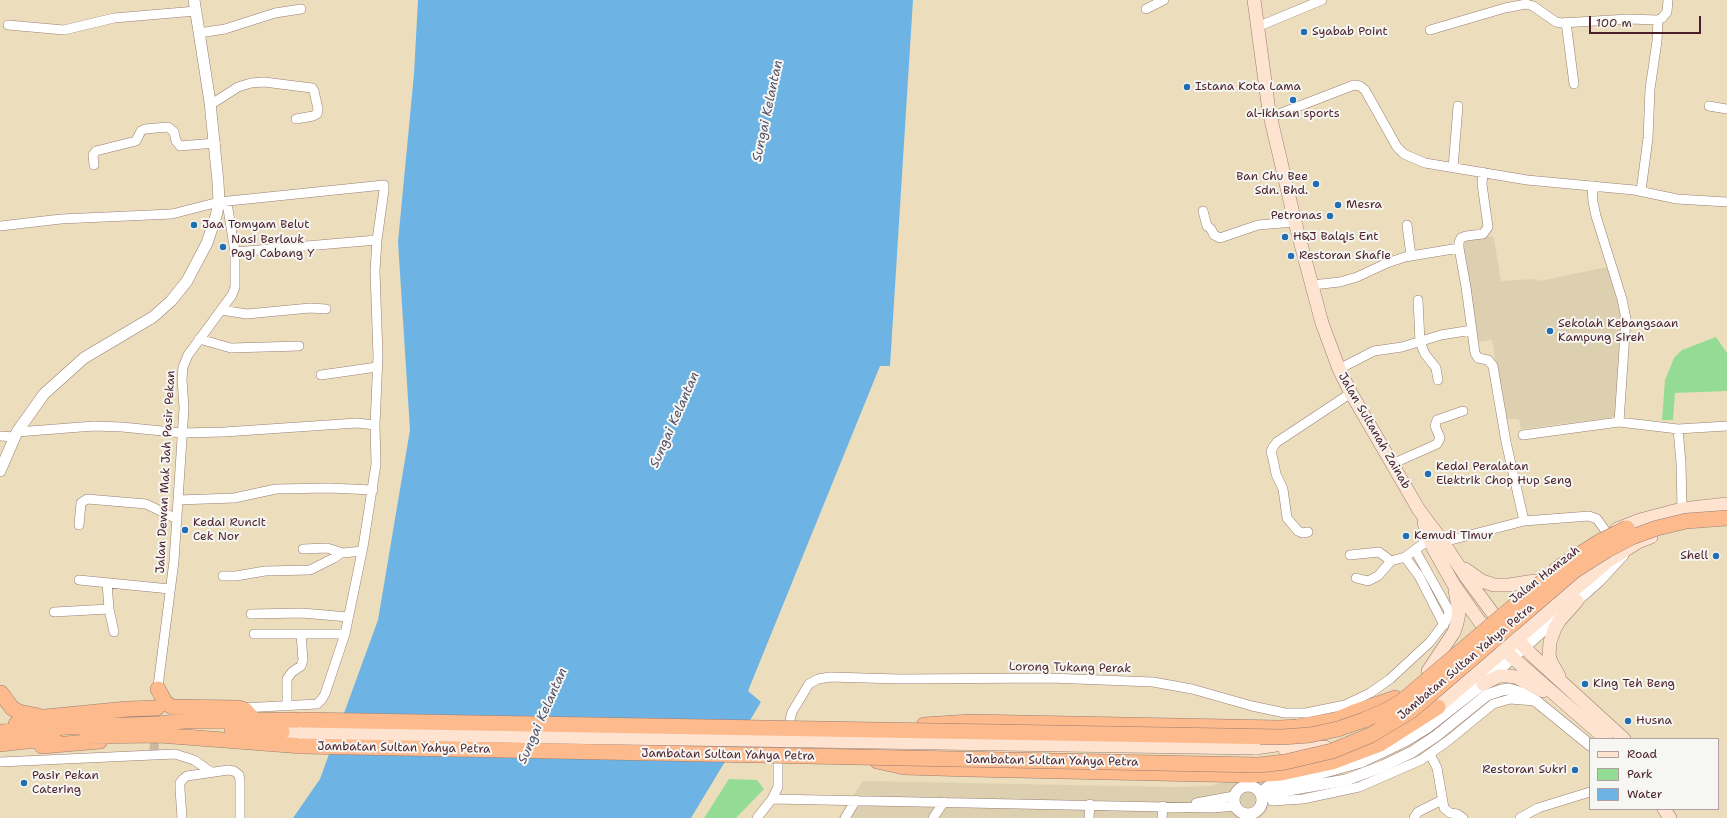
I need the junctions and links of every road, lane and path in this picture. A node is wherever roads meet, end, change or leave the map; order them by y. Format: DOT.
graph roads {
  1 [pos="1164,0"];
  2 [pos="1254,0"];
  3 [pos="1322,0"];
  4 [pos="1668,0"];
  5 [pos="195,5"];
  6 [pos="301,9"];
  7 [pos="1146,9"];
  8 [pos="1658,20"];
  9 [pos="1566,22"];
  10 [pos="8,25"];
  11 [pos="1257,27"];
  12 [pos="1430,30"];
  13 [pos="199,33"];
  14 [pos="1574,84"];
  15 [pos="210,105"];
  16 [pos="1458,106"];
  17 [pos="1709,106"];
  18 [pos="1727,109"];
  19 [pos="1271,117"];
  20 [pos="296,119"];
  21 [pos="215,143"];
  22 [pos="94,165"];
  23 [pos="1453,168"];
  24 [pos="1483,172"];
  25 [pos="1592,186"];
  26 [pos="1641,191"];
  27 [pos="222,202"];
  28 [pos="1727,202"];
  29 [pos="1203,211"];
  30 [pos="1295,222"];
  31 [pos="1407,225"];
  32 [pos="0,226"];
  33 [pos="376,240"];
  34 [pos="1459,248"];
  35 [pos="235,252"];
  36 [pos="1411,256"];
  37 [pos="1312,285"];
  38 [pos="1418,300"];
  39 [pos="326,309"];
  40 [pos="221,310"];
  41 [pos="1472,330"];
  42 [pos="199,339"];
  43 [pos="1420,342"];
  44 [pos="299,346"];
  45 [pos="378,367"];
  46 [pos="1339,369"];
  47 [pos="321,375"];
  48 [pos="1438,380"];
  49 [pos="1351,393"];
  50 [pos="1463,411"];
  51 [pos="1619,422"];
  52 [pos="375,425"];
  53 [pos="1727,426"];
  54 [pos="1678,429"];
  55 [pos="182,433"];
  56 [pos="16,434"];
  57 [pos="1523,435"];
  58 [pos="0,436"];
  59 [pos="1392,464"];
  60 [pos="0,471"];
  61 [pos="373,490"];
  62 [pos="178,500"];
  63 [pos="1727,504"];
  64 [pos="1727,508"];
  65 [pos="1682,509"];
  66 [pos="1419,510"];
  67 [pos="1727,518"];
  68 [pos="177,519"];
  69 [pos="1524,522"];
  70 [pos="1727,523"];
  71 [pos="79,525"];
  72 [pos="1308,532"];
  73 [pos="1607,533"];
  74 [pos="1430,539"];
  75 [pos="1443,542"];
  76 [pos="1630,547"];
  77 [pos="303,549"];
  78 [pos="1415,550"];
  79 [pos="362,551"];
  80 [pos="341,553"];
  81 [pos="1350,555"];
  82 [pos="1405,557"];
  83 [pos="1455,560"];
  84 [pos="1391,561"];
  85 [pos="223,576"];
  86 [pos="1356,578"];
  87 [pos="79,580"];
  88 [pos="1535,581"];
  89 [pos="106,583"];
  90 [pos="1454,585"];
  91 [pos="170,589"];
  92 [pos="1577,601"];
  93 [pos="1559,603"];
  94 [pos="109,609"];
  95 [pos="54,612"];
  96 [pos="252,614"];
  97 [pos="1494,615"];
  98 [pos="348,616"];
  99 [pos="1444,624"];
  100 [pos="1482,625"];
  101 [pos="114,632"];
  102 [pos="254,634"];
  103 [pos="301,634"];
  104 [pos="345,634"];
  105 [pos="1520,643"];
  106 [pos="1509,654"];
  107 [pos="1428,671"];
  108 [pos="1483,684"];
  109 [pos="1564,685"];
  110 [pos="158,689"];
  111 [pos="0,693"];
  112 [pos="1514,695"];
  113 [pos="1395,698"];
  114 [pos="1566,703"];
  115 [pos="287,706"];
  116 [pos="1438,707"];
  117 [pos="239,708"];
  118 [pos="45,717"];
  119 [pos="253,719"];
  120 [pos="158,720"];
  121 [pos="0,728"];
  122 [pos="859,729"];
  123 [pos="0,732"];
  124 [pos="282,732"];
  125 [pos="302,733"];
  126 [pos="143,735"];
  127 [pos="1605,738"];
  128 [pos="1623,738"];
  129 [pos="0,744"];
  130 [pos="1589,744"];
  131 [pos="1255,748"];
  132 [pos="0,750"];
  133 [pos="1430,754"];
  134 [pos="859,758"];
  135 [pos="0,762"];
  136 [pos="211,772"];
  137 [pos="1589,792"];
  138 [pos="1265,797"];
  139 [pos="772,799"];
  140 [pos="856,800"];
  141 [pos="1442,800"];
  142 [pos="944,802"];
  143 [pos="1090,804"];
  144 [pos="1163,806"];
  145 [pos="1240,810"];
  146 [pos="182,818"];
  147 [pos="240,818"];
  148 [pos="757,818"];
  149 [pos="844,818"];
  150 [pos="933,818"];
  151 [pos="1089,818"];
  152 [pos="1162,818"];
  153 [pos="1414,818"];
  154 [pos="1462,818"];
  155 [pos="1520,818"];
  1 -- 7 [label="street"];
  2 -- 11 [label="main road, Jalan Sultanah Zainab"];
  3 -- 11 [label="street"];
  4 -- 8 [label="street"];
  5 -- 10 [label="street"];
  5 -- 13 [label="street"];
  6 -- 13 [label="street"];
  8 -- 9 [label="street"];
  8 -- 26 [label="street"];
  9 -- 12 [label="street"];
  9 -- 14 [label="street"];
  11 -- 19 [label="main road, Jalan Sultanah Zainab"];
  13 -- 15 [label="street"];
  15 -- 20 [label="street"];
  15 -- 21 [label="street"];
  16 -- 23 [label="street"];
  17 -- 18 [label="street"];
  19 -- 23 [label="street"];
  19 -- 30 [label="main road, Jalan Sultanah Zainab"];
  21 -- 22 [label="street"];
  21 -- 27 [label="street"];
  23 -- 24 [label="street"];
  24 -- 25 [label="street"];
  24 -- 34 [label="street"];
  25 -- 26 [label="street"];
  25 -- 51 [label="street"];
  26 -- 28 [label="street"];
  27 -- 32 [label="street"];
  27 -- 33 [label="street"];
  27 -- 35 [label="street, Jalan Dewan Mak Jah Pasir Pekan"];
  27 -- 56 [label="street"];
  29 -- 30 [label="street"];
  30 -- 37 [label="main road, Jalan Sultanah Zainab"];
  31 -- 36 [label="street"];
  33 -- 35 [label="street"];
  33 -- 45 [label="street"];
  34 -- 36 [label="street"];
  34 -- 41 [label="street"];
  35 -- 40 [label="street, Jalan Dewan Mak Jah Pasir Pekan"];
  36 -- 37 [label="street"];
  37 -- 46 [label="main road, Jalan Sultanah Zainab"];
  38 -- 43 [label="street"];
  39 -- 40 [label="street"];
  40 -- 42 [label="street, Jalan Dewan Mak Jah Pasir Pekan"];
  41 -- 43 [label="street"];
  41 -- 69 [label="street"];
  42 -- 44 [label="street"];
  42 -- 55 [label="street, Jalan Dewan Mak Jah Pasir Pekan"];
  43 -- 46 [label="street"];
  43 -- 48 [label="street"];
  45 -- 47 [label="street"];
  45 -- 52 [label="street"];
  46 -- 49 [label="main road, Jalan Sultanah Zainab"];
  49 -- 59 [label="main road, Jalan Sultanah Zainab"];
  49 -- 72 [label="street"];
  50 -- 59 [label="street"];
  51 -- 54 [label="street"];
  51 -- 57 [label="street"];
  52 -- 55 [label="street"];
  52 -- 61 [label="street"];
  53 -- 54 [label="street"];
  54 -- 65 [label="street"];
  55 -- 56 [label="street"];
  55 -- 62 [label="street, Jalan Dewan Mak Jah Pasir Pekan"];
  56 -- 58 [label="street"];
  56 -- 60 [label="street"];
  59 -- 66 [label="main road, Jalan Sultanah Zainab"];
  61 -- 62 [label="street"];
  61 -- 79 [label="street"];
  62 -- 68 [label="street, Jalan Dewan Mak Jah Pasir Pekan"];
  63 -- 65 [label="main road, Jalan Hamzah"];
  64 -- 122 [label="highway, Jambatan Sultan Yahya Petra, bridge"];
  65 -- 73 [label="main road, Jalan Hamzah"];
  66 -- 74 [label="main road"];
  66 -- 75 [label="main road"];
  67 -- 134 [label="highway, Jambatan Sultan Yahya Petra, bridge"];
  68 -- 71 [label="street"];
  68 -- 91 [label="street, Jalan Dewan Mak Jah Pasir Pekan"];
  69 -- 73 [label="street"];
  69 -- 75 [label="street"];
  70 -- 76 [label="main road"];
  73 -- 88 [label="main road, Jalan Hamzah"];
  74 -- 78 [label="street"];
  74 -- 90 [label="main road"];
  75 -- 83 [label="main road"];
  76 -- 92 [label="street"];
  76 -- 93 [label="main road"];
  77 -- 80 [label="street"];
  78 -- 82 [label="street"];
  78 -- 99 [label="street"];
  79 -- 80 [label="street"];
  79 -- 98 [label="street"];
  80 -- 85 [label="street"];
  81 -- 84 [label="street"];
  82 -- 84 [label="street"];
  82 -- 99 [label="street"];
  83 -- 88 [label="main road"];
  83 -- 97 [label="main road"];
  84 -- 86 [label="street"];
  87 -- 89 [label="street"];
  88 -- 93 [label="main road"];
  88 -- 97 [label="main road, Jalan Hamzah"];
  89 -- 91 [label="street"];
  89 -- 94 [label="street"];
  90 -- 100 [label="main road"];
  90 -- 107 [label="main road"];
  91 -- 110 [label="street, Jalan Dewan Mak Jah Pasir Pekan"];
  92 -- 105 [label="street"];
  92 -- 109 [label="main road"];
  93 -- 105 [label="main road"];
  94 -- 95 [label="street"];
  94 -- 101 [label="street"];
  96 -- 98 [label="street"];
  97 -- 100 [label="main road, Jalan Hamzah"];
  97 -- 105 [label="main road"];
  98 -- 104 [label="street"];
  99 -- 139 [label="street, Lorong Tukang Perak"];
  100 -- 106 [label="main road"];
  100 -- 107 [label="main road, Jalan Hamzah"];
  102 -- 103 [label="street"];
  103 -- 104 [label="street"];
  103 -- 115 [label="street"];
  104 -- 115 [label="street"];
  105 -- 106 [label="main road"];
  105 -- 109 [label="main road"];
  106 -- 108 [label="street"];
  106 -- 114 [label="main road"];
  106 -- 116 [label="main road"];
  107 -- 113 [label="main road, Jalan Hamzah"];
  108 -- 114 [label="main road"];
  108 -- 138 [label="street"];
  109 -- 128 [label="main road"];
  110 -- 117 [label="highway"];
  110 -- 120 [label="street, Jalan Dewan Mak Jah Pasir Pekan"];
  111 -- 118 [label="highway"];
  112 -- 130 [label="street"];
  112 -- 133 [label="street"];
  112 -- 138 [label="street"];
  113 -- 122 [label="highway, bridge"];
  113 -- 131 [label="main road, Jalan Hamzah"];
  114 -- 127 [label="main road"];
  115 -- 117 [label="street"];
  116 -- 131 [label="main road"];
  116 -- 134 [label="highway, bridge"];
  117 -- 119 [label="highway"];
  118 -- 120 [label="highway"];
  118 -- 121 [label="highway"];
  119 -- 120 [label="highway"];
  119 -- 125 [label="highway"];
  120 -- 123 [label="highway"];
  120 -- 124 [label="highway"];
  120 -- 125 [label="highway"];
  120 -- 126 [label="highway"];
  122 -- 125 [label="highway, Jambatan Sultan Yahya Petra, bridge"];
  124 -- 125 [label="main road, Jambatan Sultan Yahya Petra"];
  125 -- 131 [label="main road, Jambatan Sultan Yahya Petra, bridge"];
  125 -- 134 [label="highway, Jambatan Sultan Yahya Petra, bridge"];
  126 -- 129 [label="highway"];
  126 -- 132 [label="highway"];
  133 -- 138 [label="street"];
  133 -- 141 [label="street"];
  135 -- 136 [label="street"];
  136 -- 146 [label="street"];
  136 -- 147 [label="street"];
  137 -- 155 [label="street"];
  138 -- 145 [label="street"];
  138 -- 145 [label="street"];
  139 -- 140 [label="street"];
  139 -- 148 [label="street, Lorong Tukang Perak"];
  140 -- 142 [label="street"];
  140 -- 149 [label="street"];
  141 -- 153 [label="street"];
  141 -- 154 [label="street"];
  142 -- 143 [label="street"];
  142 -- 150 [label="street"];
  143 -- 144 [label="street"];
  143 -- 151 [label="street"];
  144 -- 145 [label="street"];
  144 -- 152 [label="street"];
}
